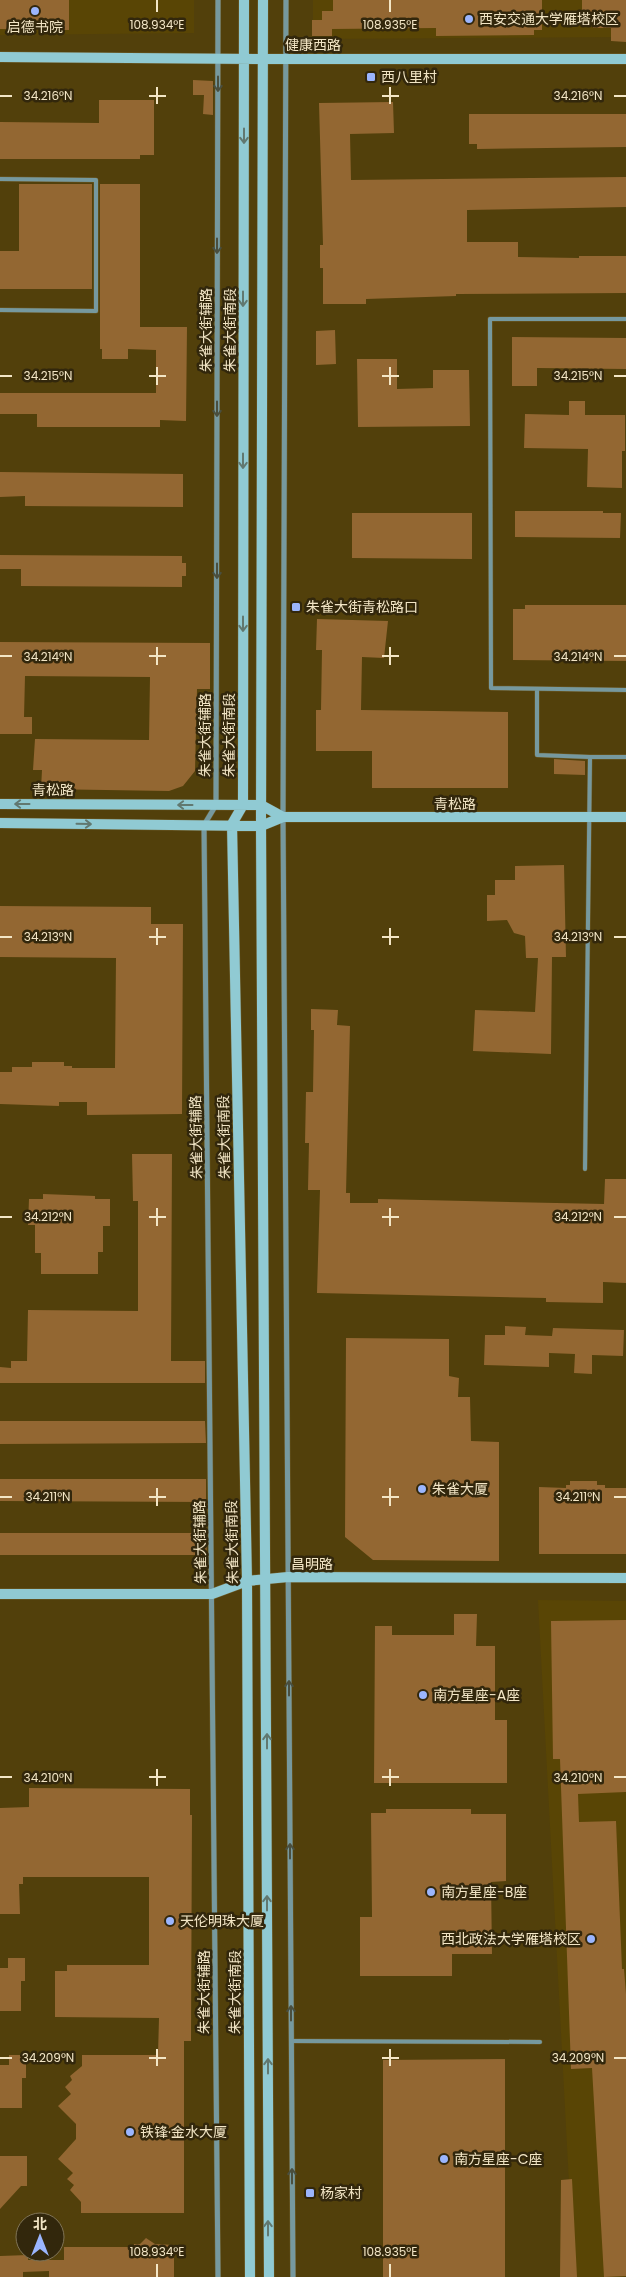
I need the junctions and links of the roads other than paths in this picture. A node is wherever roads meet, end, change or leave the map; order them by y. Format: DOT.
graph roads {
  1 [pos="218,0"];
  2 [pos="244,0"];
  3 [pos="263,0"];
  4 [pos="286,0"];
  5 [pos="0,56"];
  6 [pos="218,58"];
  7 [pos="244,58"];
  8 [pos="263,59"];
  9 [pos="286,59"];
  10 [pos="626,59"];
  11 [pos="0,179"];
  12 [pos="0,310"];
  13 [pos="626,318"];
  14 [pos="537,689"];
  15 [pos="626,690"];
  16 [pos="590,757"];
  17 [pos="626,757"];
  18 [pos="0,804"];
  19 [pos="216,805"];
  20 [pos="243,805"];
  21 [pos="261,805"];
  22 [pos="283,817"];
  23 [pos="589,817"];
  24 [pos="626,818"];
  25 [pos="0,823"];
  26 [pos="232,824"];
  27 [pos="204,825"];
  28 [pos="261,826"];
  29 [pos="585,1169"];
  30 [pos="266,1578"];
  31 [pos="288,1578"];
  32 [pos="626,1578"];
  33 [pos="247,1581"];
  34 [pos="0,1594"];
  35 [pos="212,1594"];
  36 [pos="292,2041"];
  37 [pos="540,2042"];
  38 [pos="218,2277"];
  39 [pos="250,2277"];
  40 [pos="269,2277"];
  41 [pos="293,2277"];
  1 -- 6 [label="street, 朱雀大街辅路"];
  2 -- 7 [label="main road, 朱雀大街南段"];
  3 -- 8 [label="main road"];
  4 -- 9 [label="street"];
  5 -- 6 [label="main road, 健康西路"];
  6 -- 7 [label="main road, 健康西路"];
  6 -- 19 [label="street, 朱雀大街辅路, one-way"];
  7 -- 8 [label="main road, 健康西路"];
  7 -- 20 [label="main road, 朱雀大街南段, one-way"];
  8 -- 9 [label="main road, 健康西路"];
  8 -- 21 [label="main road"];
  9 -- 10 [label="main road, 健康西路"];
  9 -- 22 [label="street"];
  11 -- 12 [label="lane"];
  13 -- 14 [label="lane"];
  14 -- 15 [label="lane"];
  14 -- 16 [label="lane"];
  16 -- 17 [label="lane"];
  16 -- 23 [label="lane"];
  19 -- 18 [label="main road, 青松路, one-way"];
  19 -- 20 [label="main road, 青松路"];
  19 -- 27 [label="street"];
  20 -- 21 [label="main road, 青松路"];
  20 -- 26 [label="main road, 朱雀大街南段"];
  21 -- 22 [label="main road, 青松路"];
  21 -- 28 [label="main road"];
  22 -- 23 [label="main road, 青松路"];
  22 -- 28 [label="main road, 青松路"];
  22 -- 31 [label="street"];
  23 -- 24 [label="main road, 青松路"];
  23 -- 29 [label="lane"];
  25 -- 27 [label="main road, 青松路, one-way"];
  26 -- 27 [label="main road, 青松路"];
  26 -- 28 [label="main road, 青松路"];
  26 -- 33 [label="main road, 朱雀大街南段"];
  27 -- 35 [label="street, 朱雀大街辅路"];
  28 -- 30 [label="main road"];
  30 -- 31 [label="main road, 昌明路"];
  30 -- 33 [label="main road, 昌明路"];
  40 -- 30 [label="main road, one-way"];
  31 -- 32 [label="main road, 昌明路"];
  36 -- 31 [label="street, one-way"];
  33 -- 35 [label="main road, 昌明路"];
  33 -- 39 [label="main road, 朱雀大街南段"];
  34 -- 35 [label="main road, 昌明路"];
  35 -- 38 [label="street, 朱雀大街辅路"];
  36 -- 37 [label="lane"];
  41 -- 36 [label="street, one-way"];
}
